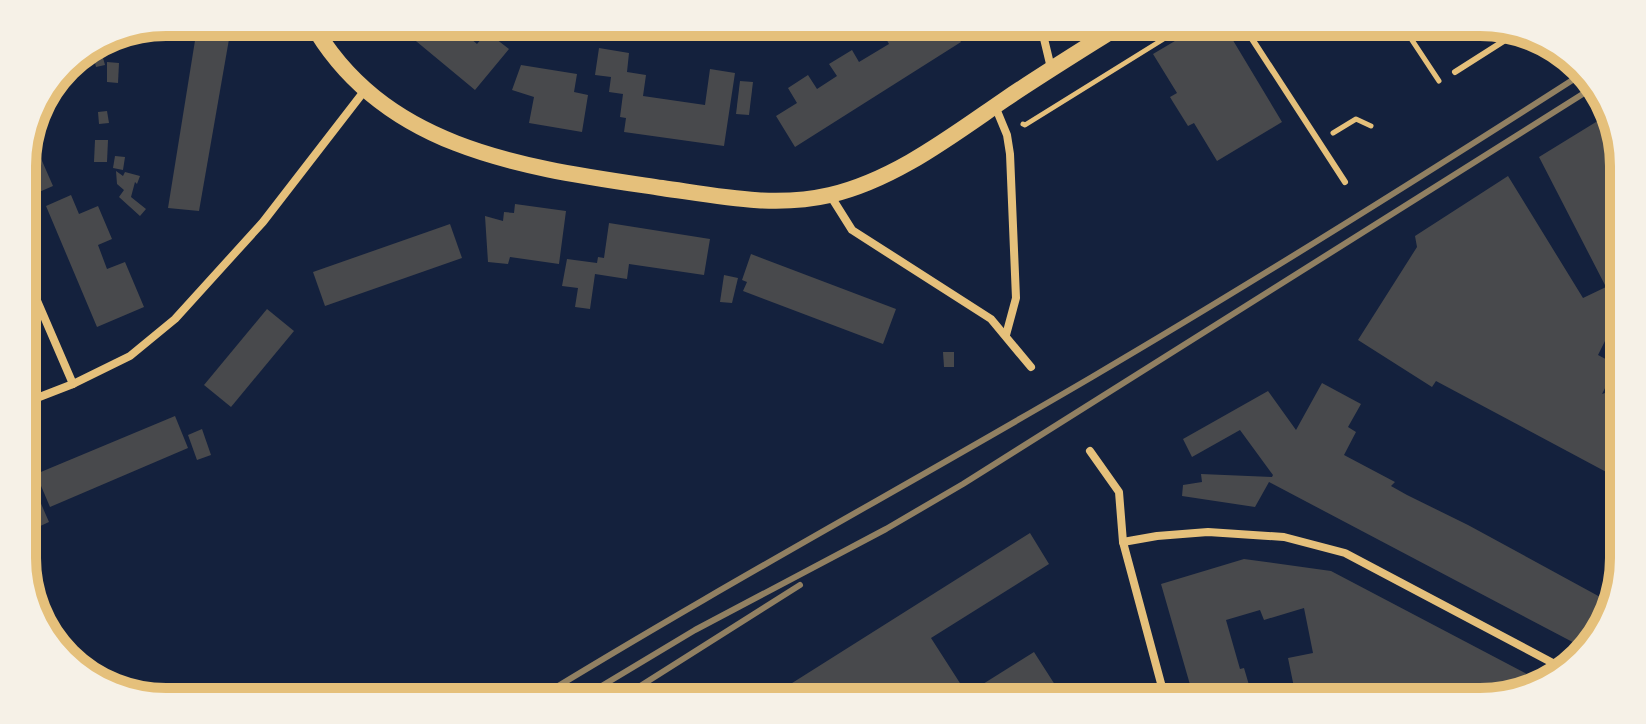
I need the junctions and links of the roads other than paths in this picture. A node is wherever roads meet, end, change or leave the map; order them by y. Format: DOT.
graph roads {
  1 [pos="321,36"];
  2 [pos="1043,36"];
  3 [pos="1103,36"];
  4 [pos="1250,36"];
  5 [pos="1506,39"];
  6 [pos="1051,68"];
  7 [pos="1455,72"];
  8 [pos="365,90"];
  9 [pos="995,106"];
  10 [pos="1345,182"];
  11 [pos="830,195"];
  12 [pos="36,298"];
  13 [pos="1006,335"];
  14 [pos="1031,367"];
  15 [pos="73,384"];
  16 [pos="36,398"];
  17 [pos="1090,451"];
  18 [pos="1123,542"];
  19 [pos="1555,664"];
  20 [pos="1162,688"];
  1 -- 8 [label="main road"];
  2 -- 6 [label="street"];
  3 -- 6 [label="main road"];
  4 -- 10 [label="lane"];
  5 -- 7 [label="lane"];
  6 -- 9 [label="main road"];
  8 -- 11 [label="main road"];
  8 -- 15 [label="street"];
  9 -- 11 [label="main road"];
  9 -- 13 [label="street"];
  11 -- 13 [label="street"];
  12 -- 15 [label="street"];
  13 -- 14 [label="street"];
  15 -- 16 [label="street"];
  17 -- 18 [label="street"];
  18 -- 19 [label="street"];
  18 -- 20 [label="street"];
}
